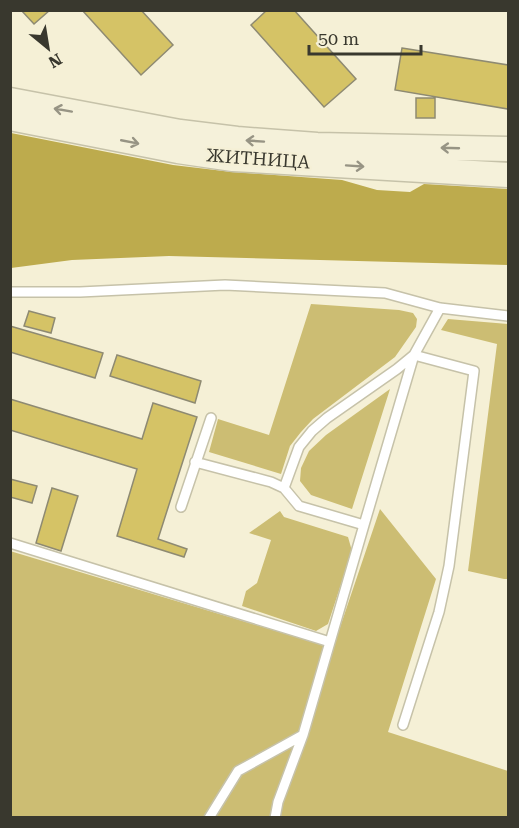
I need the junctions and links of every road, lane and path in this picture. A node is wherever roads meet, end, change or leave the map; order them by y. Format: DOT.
graph roads {
  1 [pos="10,100"];
  2 [pos="10,118"];
  3 [pos="508,149"];
  4 [pos="508,175"];
  5 [pos="10,292"];
  6 [pos="441,308"];
  7 [pos="508,316"];
  8 [pos="414,355"];
  9 [pos="211,418"];
  10 [pos="195,462"];
  11 [pos="284,488"];
  12 [pos="180,507"];
  13 [pos="364,525"];
  14 [pos="10,543"];
  15 [pos="330,642"];
  16 [pos="403,725"];
  17 [pos="303,735"];
  18 [pos="209,818"];
  19 [pos="275,818"];
  3 -- 1 [label="street, ЖИТНИЦА, one-way"];
  2 -- 4 [label="street, ЖИТНИЦА, one-way"];
  5 -- 6 [label="lane"];
  6 -- 7 [label="lane"];
  6 -- 8 [label="lane"];
  8 -- 11 [label="lane"];
  8 -- 13 [label="lane"];
  8 -- 16 [label="lane"];
  9 -- 10 [label="lane"];
  10 -- 11 [label="lane"];
  10 -- 12 [label="lane"];
  11 -- 13 [label="lane"];
  13 -- 15 [label="lane"];
  14 -- 15 [label="lane"];
  15 -- 17 [label="lane"];
  17 -- 18 [label="lane"];
  17 -- 19 [label="lane"];
}
